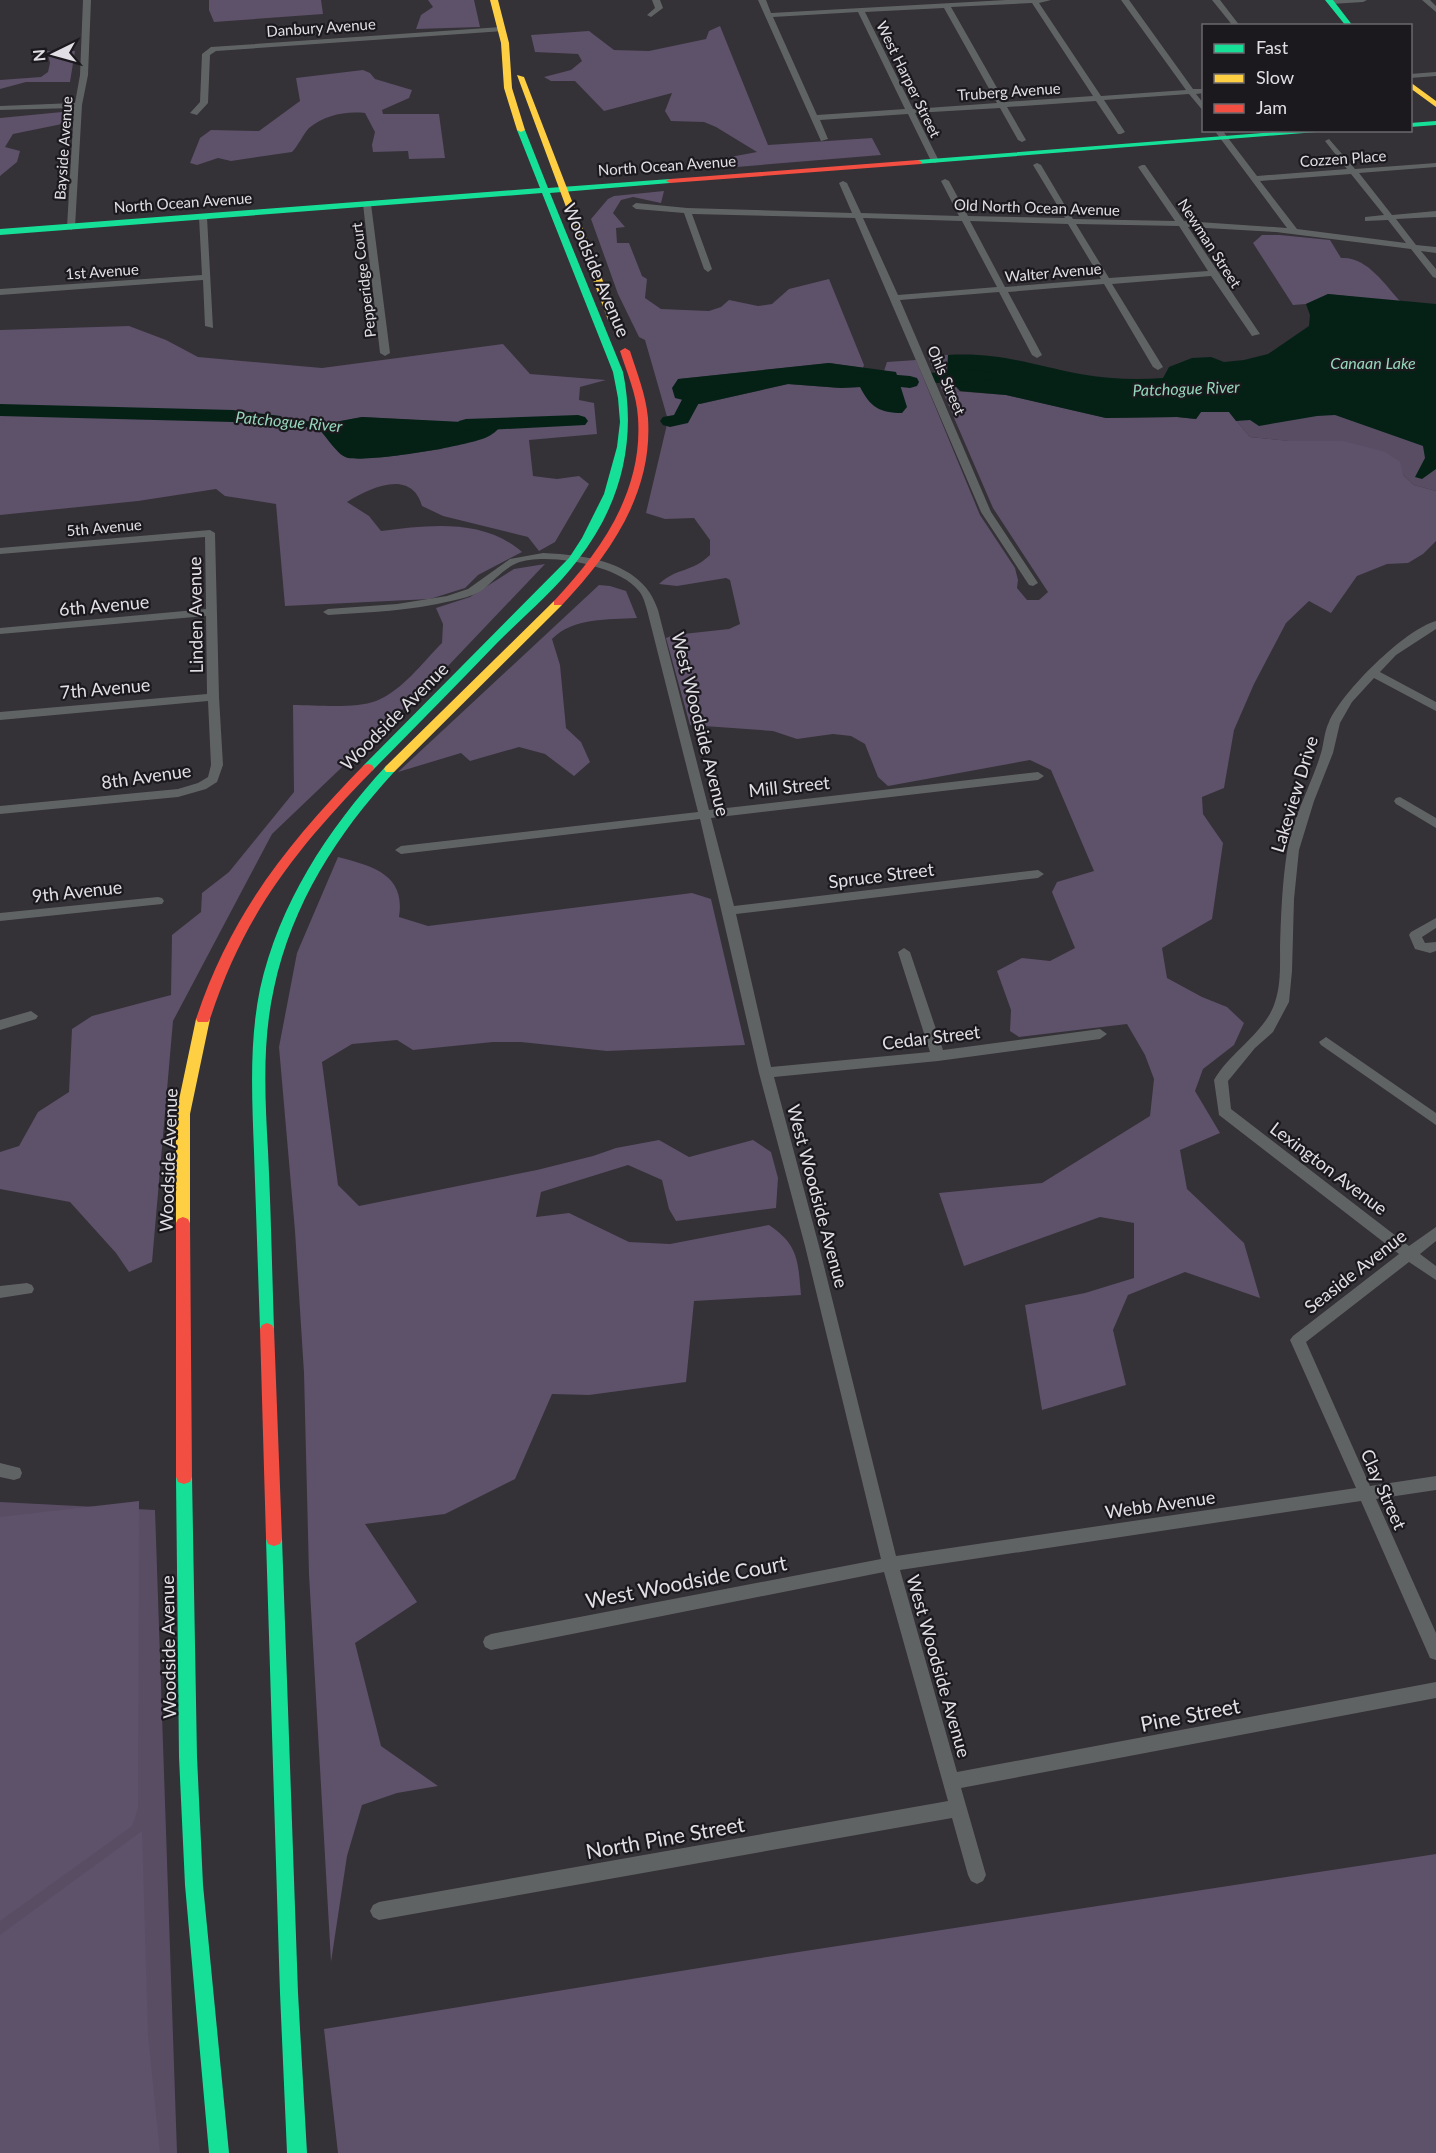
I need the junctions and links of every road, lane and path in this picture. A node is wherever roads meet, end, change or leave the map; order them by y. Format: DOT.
graph roads {
  1 [pos="87,0"];
  2 [pos="494,0"];
  3 [pos="656,0"];
  4 [pos="762,0"];
  5 [pos="1047,0"];
  6 [pos="1125,0"];
  7 [pos="1216,0"];
  8 [pos="1364,0"];
  9 [pos="1426,0"];
  10 [pos="1034,1"];
  11 [pos="1330,1"];
  12 [pos="947,6"];
  13 [pos="860,10"];
  14 [pos="1436,10"];
  15 [pos="651,15"];
  16 [pos="768,15"];
  17 [pos="1235,24"];
  18 [pos="1348,24"];
  19 [pos="501,29"];
  20 [pos="506,47"];
  21 [pos="1436,74"];
  22 [pos="1412,76"];
  23 [pos="1412,86"];
  24 [pos="1202,91"];
  25 [pos="1191,92"];
  26 [pos="1100,98"];
  27 [pos="78,105"];
  28 [pos="1004,105"];
  29 [pos="1436,105"];
  30 [pos="0,108"];
  31 [pos="1202,108"];
  32 [pos="910,112"];
  33 [pos="194,113"];
  34 [pos="816,118"];
  35 [pos="1436,123"];
  36 [pos="1412,125"];
  37 [pos="1121,132"];
  38 [pos="1221,135"];
  39 [pos="1333,136"];
  40 [pos="824,139"];
  41 [pos="1022,140"];
  42 [pos="935,160"];
  43 [pos="1037,165"];
  44 [pos="1436,165"];
  45 [pos="1142,167"];
  46 [pos="1354,171"];
  47 [pos="1253,179"];
  48 [pos="945,181"];
  49 [pos="843,183"];
  50 [pos="562,189"];
  51 [pos="544,190"];
  52 [pos="367,204"];
  53 [pos="636,206"];
  54 [pos="687,211"];
  55 [pos="1436,214"];
  56 [pos="858,215"];
  57 [pos="203,217"];
  58 [pos="1392,217"];
  59 [pos="966,218"];
  60 [pos="1368,219"];
  61 [pos="1072,221"];
  62 [pos="1184,224"];
  63 [pos="71,227"];
  64 [pos="1293,230"];
  65 [pos="0,232"];
  66 [pos="1414,247"];
  67 [pos="1436,250"];
  68 [pos="708,269"];
  69 [pos="1212,273"];
  70 [pos="1436,275"];
  71 [pos="205,277"];
  72 [pos="1108,280"];
  73 [pos="1004,290"];
  74 [pos="0,292"];
  75 [pos="896,298"];
  76 [pos="210,326"];
  77 [pos="1255,334"];
  78 [pos="385,353"];
  79 [pos="1037,355"];
  80 [pos="1158,367"];
  81 [pos="210,533"];
  82 [pos="0,551"];
  83 [pos="584,562"];
  84 [pos="1033,583"];
  85 [pos="211,612"];
  86 [pos="328,612"];
  87 [pos="1436,624"];
  88 [pos="0,631"];
  89 [pos="1373,673"];
  90 [pos="213,697"];
  91 [pos="1436,707"];
  92 [pos="0,716"];
  93 [pos="1038,776"];
  94 [pos="1400,801"];
  95 [pos="0,810"];
  96 [pos="703,814"];
  97 [pos="1436,824"];
  98 [pos="401,850"];
  99 [pos="1038,874"];
  100 [pos="158,901"];
  101 [pos="729,911"];
  102 [pos="0,917"];
  103 [pos="1436,922"];
  104 [pos="1436,946"];
  105 [pos="904,952"];
  106 [pos="31,1016"];
  107 [pos="0,1025"];
  108 [pos="1100,1034"];
  109 [pos="1326,1042"];
  110 [pos="938,1056"];
  111 [pos="766,1073"];
  112 [pos="1221,1080"];
  113 [pos="1436,1120"];
  114 [pos="1436,1233"];
  115 [pos="1410,1253"];
  116 [pos="1436,1274"];
  117 [pos="27,1289"];
  118 [pos="0,1292"];
  119 [pos="1298,1340"];
  120 [pos="1436,1483"];
  121 [pos="1365,1494"];
  122 [pos="890,1564"];
  123 [pos="491,1642"];
  124 [pos="1436,1652"];
  125 [pos="1436,1690"];
  126 [pos="952,1781"];
  127 [pos="959,1808"];
  128 [pos="977,1875"];
  129 [pos="379,1911"];
  130 [pos="219,2153"];
  131 [pos="298,2153"];
  1 -- 27 [label="street, Bayside Avenue"];
  2 -- 19 [label="main road"];
  3 -- 15 [label="street"];
  4 -- 16 [label="street"];
  5 -- 10 [label="street"];
  6 -- 25 [label="street"];
  7 -- 17 [label="street"];
  8 -- 11 [label="street"];
  9 -- 14 [label="street"];
  10 -- 12 [label="street"];
  10 -- 26 [label="street"];
  11 -- 18 [label="main road"];
  12 -- 13 [label="street"];
  12 -- 28 [label="street"];
  13 -- 16 [label="street"];
  13 -- 32 [label="street, West Harper Street"];
  16 -- 34 [label="street"];
  19 -- 20 [label="main road"];
  19 -- 33 [label="street, Danbury Avenue"];
  20 -- 50 [label="main road"];
  20 -- 51 [label="main road"];
  21 -- 22 [label="street"];
  23 -- 29 [label="main road"];
  24 -- 25 [label="street, Truberg Avenue"];
  25 -- 26 [label="street, Truberg Avenue"];
  25 -- 31 [label="street"];
  26 -- 28 [label="street, Truberg Avenue"];
  26 -- 37 [label="street"];
  27 -- 30 [label="street"];
  27 -- 63 [label="street, Bayside Avenue"];
  28 -- 32 [label="street, Truberg Avenue"];
  28 -- 41 [label="street"];
  32 -- 34 [label="street, Truberg Avenue"];
  32 -- 42 [label="street, West Harper Street"];
  34 -- 40 [label="street"];
  35 -- 36 [label="main road"];
  38 -- 39 [label="main road, North Ocean Avenue"];
  38 -- 42 [label="main road, North Ocean Avenue"];
  38 -- 47 [label="street"];
  39 -- 46 [label="street"];
  42 -- 50 [label="main road, North Ocean Avenue"];
  43 -- 61 [label="street"];
  44 -- 46 [label="street, Cozzen Place"];
  45 -- 62 [label="street, Newman Street"];
  46 -- 47 [label="street, Cozzen Place"];
  46 -- 58 [label="street"];
  47 -- 64 [label="street"];
  48 -- 59 [label="street"];
  49 -- 56 [label="street, Ohls Street"];
  50 -- 51 [label="main road, North Ocean Avenue"];
  50 -- 83 [label="main road, Woodside Avenue"];
  51 -- 52 [label="main road, North Ocean Avenue"];
  51 -- 83 [label="main road, Woodside Avenue"];
  52 -- 57 [label="main road, North Ocean Avenue"];
  52 -- 78 [label="street, Pepperidge Court"];
  53 -- 54 [label="street, Old North Ocean Avenue"];
  54 -- 56 [label="street, Old North Ocean Avenue"];
  54 -- 68 [label="street"];
  55 -- 58 [label="street"];
  56 -- 59 [label="street, Old North Ocean Avenue"];
  56 -- 75 [label="street, Ohls Street"];
  57 -- 63 [label="main road, North Ocean Avenue"];
  57 -- 71 [label="street"];
  58 -- 60 [label="street"];
  58 -- 66 [label="street"];
  59 -- 61 [label="street, Old North Ocean Avenue"];
  59 -- 73 [label="street"];
  61 -- 62 [label="street, Old North Ocean Avenue"];
  61 -- 72 [label="street"];
  62 -- 64 [label="street, Old North Ocean Avenue"];
  62 -- 69 [label="street, Newman Street"];
  63 -- 65 [label="main road, North Ocean Avenue"];
  64 -- 66 [label="street, Old North Ocean Avenue"];
  66 -- 67 [label="street, Old North Ocean Avenue"];
  66 -- 70 [label="street"];
  69 -- 72 [label="street, Walter Avenue"];
  69 -- 77 [label="street, Newman Street"];
  71 -- 74 [label="street, 1st Avenue"];
  71 -- 76 [label="street"];
  72 -- 73 [label="street, Walter Avenue"];
  72 -- 80 [label="street"];
  73 -- 75 [label="street, Walter Avenue"];
  73 -- 79 [label="street"];
  75 -- 84 [label="street, Ohls Street"];
  81 -- 82 [label="street, 5th Avenue"];
  81 -- 85 [label="street, Linden Avenue"];
  83 -- 86 [label="street, West Woodside Avenue"];
  83 -- 96 [label="street, West Woodside Avenue"];
  83 -- 130 [label="main road, Woodside Avenue"];
  83 -- 131 [label="main road, Woodside Avenue"];
  85 -- 88 [label="street, 6th Avenue"];
  85 -- 90 [label="street, Linden Avenue"];
  87 -- 89 [label="street, Lakeview Drive"];
  89 -- 91 [label="street"];
  89 -- 112 [label="street, Lakeview Drive"];
  90 -- 92 [label="street, 7th Avenue"];
  90 -- 95 [label="street, 8th Avenue"];
  93 -- 96 [label="street, Mill Street"];
  94 -- 97 [label="street"];
  96 -- 98 [label="street, Mill Street"];
  96 -- 101 [label="street, West Woodside Avenue"];
  99 -- 101 [label="street, Spruce Street"];
  100 -- 102 [label="street, 9th Avenue"];
  101 -- 111 [label="street, West Woodside Avenue"];
  103 -- 104 [label="street"];
  105 -- 110 [label="street"];
  106 -- 107 [label="street"];
  108 -- 110 [label="street, Cedar Street"];
  109 -- 113 [label="street"];
  110 -- 111 [label="street, Cedar Street"];
  111 -- 122 [label="street, West Woodside Avenue"];
  112 -- 115 [label="street, Lexington Avenue"];
  114 -- 115 [label="street, Seaside Avenue"];
  115 -- 116 [label="street, Lexington Avenue"];
  115 -- 119 [label="street, Seaside Avenue"];
  117 -- 118 [label="street"];
  119 -- 121 [label="street, Clay Street"];
  120 -- 121 [label="street, Webb Avenue"];
  121 -- 122 [label="street, Webb Avenue"];
  121 -- 124 [label="street, Clay Street"];
  122 -- 123 [label="street, West Woodside Court"];
  122 -- 126 [label="street, West Woodside Avenue"];
  125 -- 126 [label="street, Pine Street"];
  126 -- 127 [label="street, West Woodside Avenue"];
  127 -- 128 [label="street, West Woodside Avenue"];
  127 -- 129 [label="street, North Pine Street"];
}
